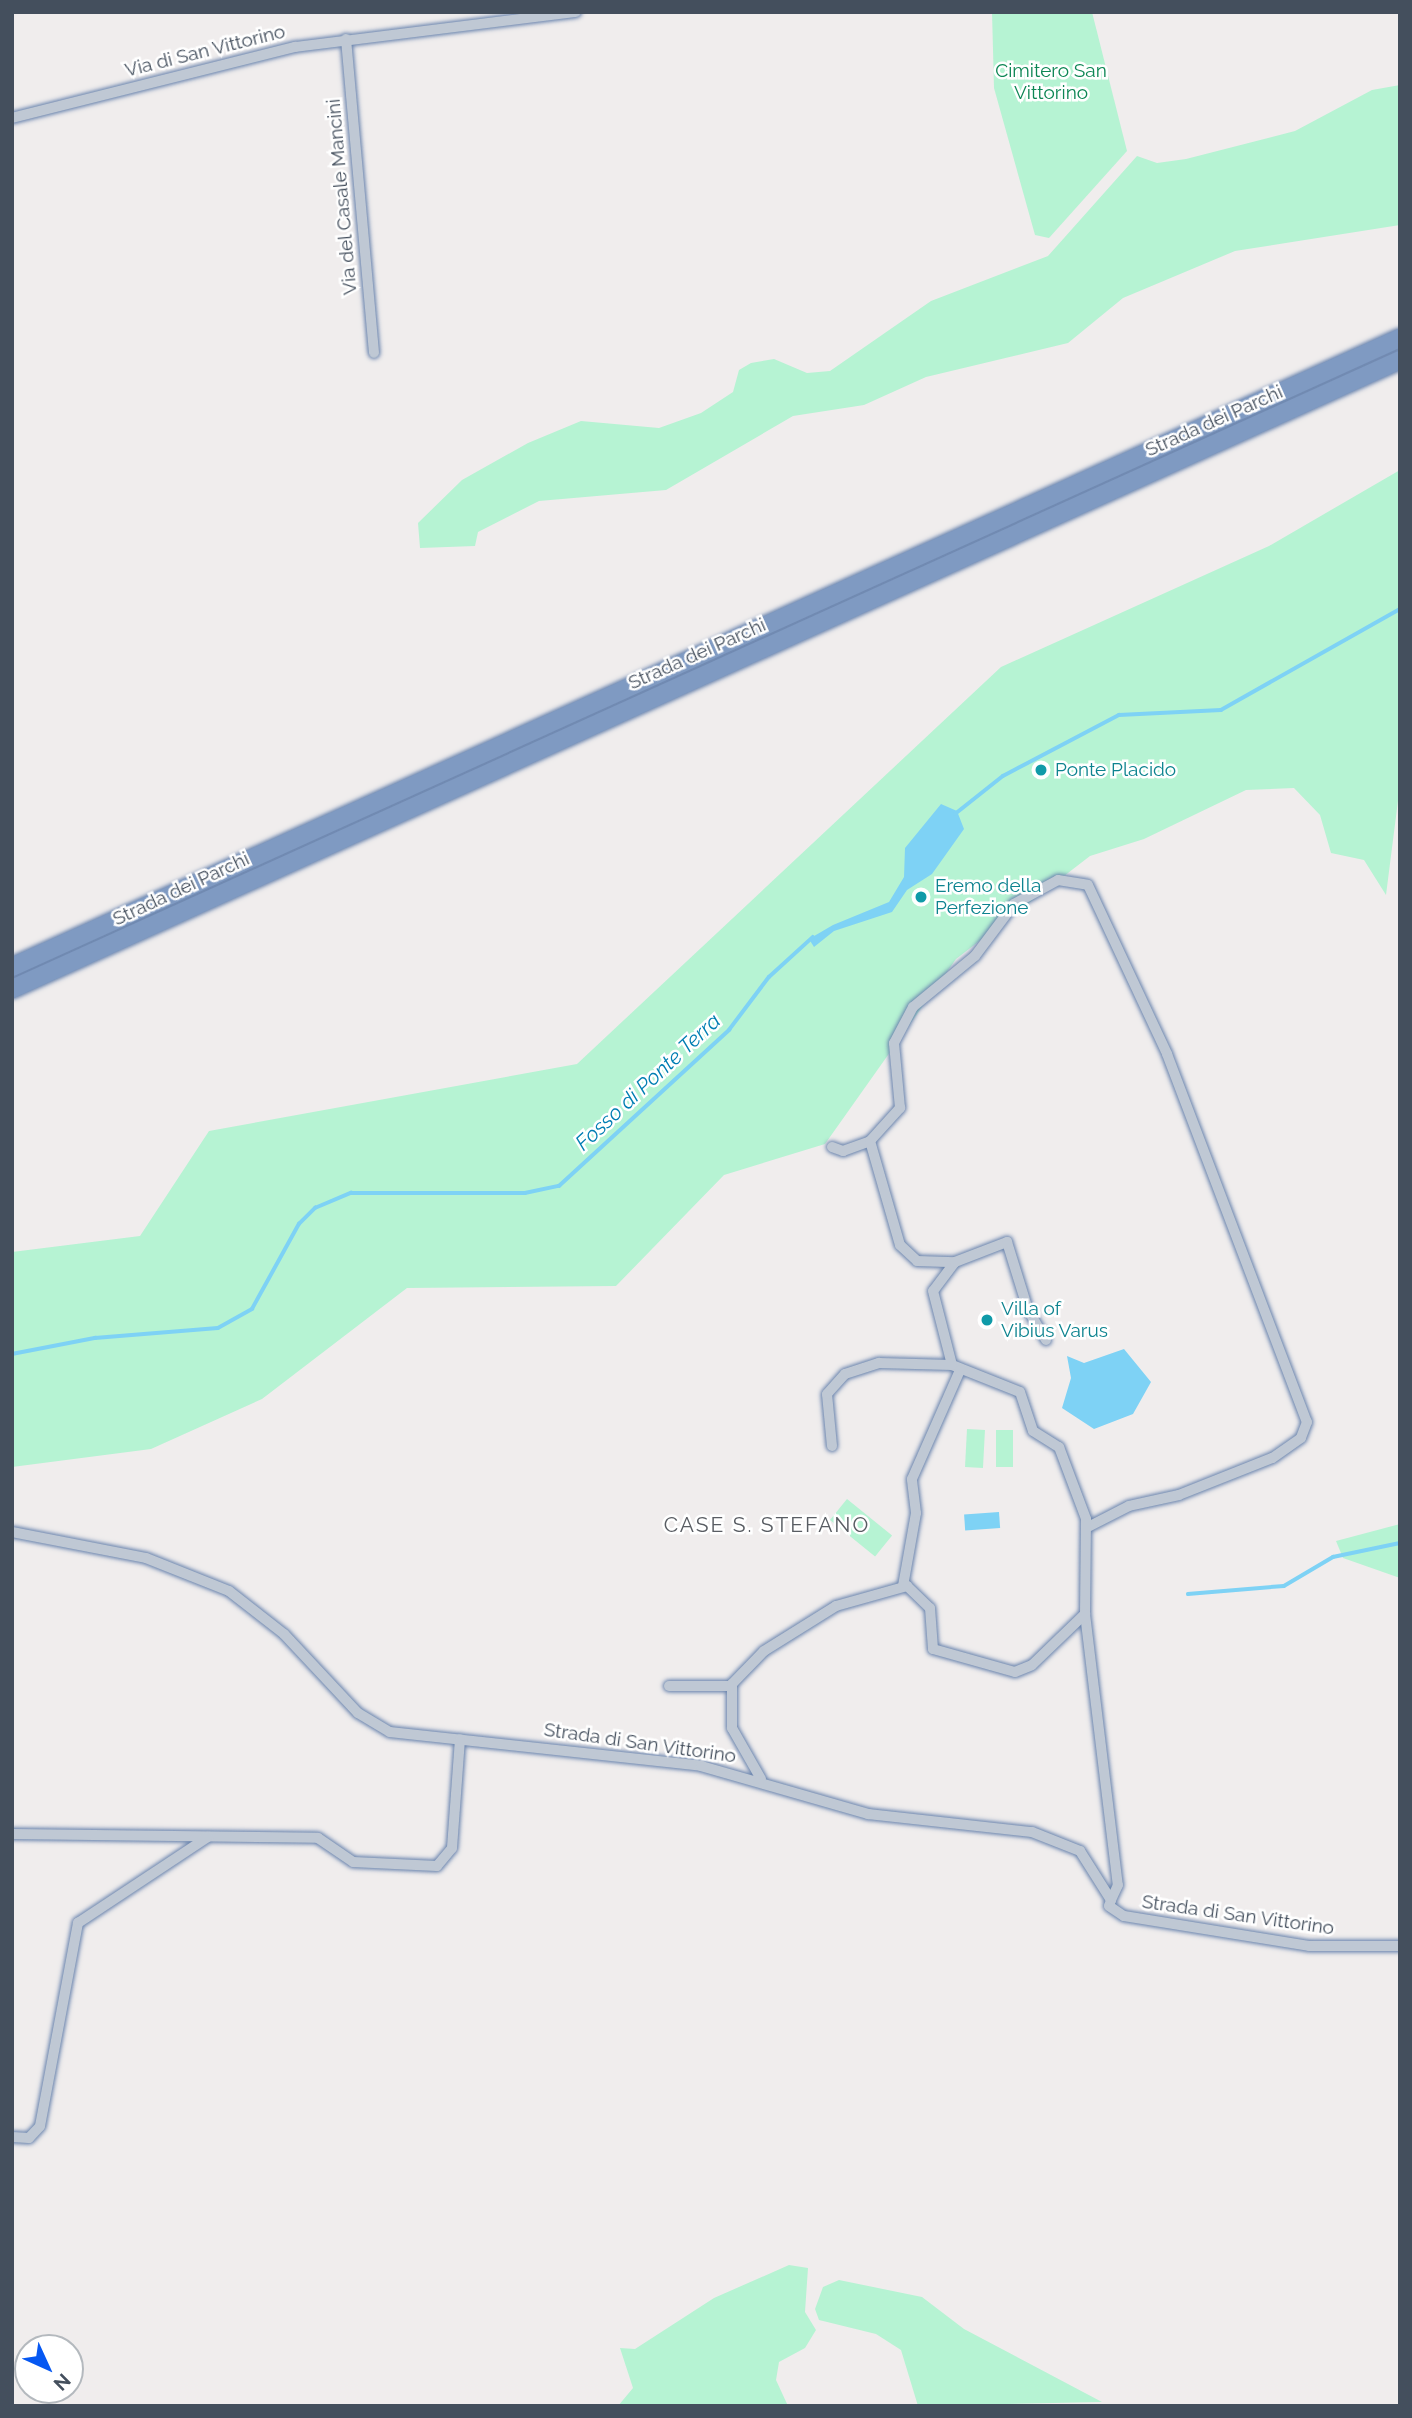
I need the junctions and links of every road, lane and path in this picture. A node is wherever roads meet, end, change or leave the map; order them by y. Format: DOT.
graph roads {
  1 [pos="576,12"];
  2 [pos="346,39"];
  3 [pos="12,118"];
  4 [pos="1400,338"];
  5 [pos="374,353"];
  6 [pos="1400,360"];
  7 [pos="12,967"];
  8 [pos="12,989"];
  9 [pos="870,1140"];
  10 [pos="832,1147"];
  11 [pos="955,1262"];
  12 [pos="1046,1340"];
  13 [pos="956,1368"];
  14 [pos="832,1446"];
  15 [pos="1086,1528"];
  16 [pos="12,1532"];
  17 [pos="903,1586"];
  18 [pos="1085,1614"];
  19 [pos="669,1686"];
  20 [pos="732,1686"];
  21 [pos="460,1739"];
  22 [pos="761,1779"];
  23 [pos="12,1834"];
  24 [pos="208,1837"];
  25 [pos="1111,1900"];
  26 [pos="1400,1946"];
  27 [pos="12,2137"];
  1 -- 2 [label="street, Via di San Vittorino"];
  2 -- 3 [label="street, Via di San Vittorino"];
  2 -- 5 [label="street, Via del Casale Mancini"];
  4 -- 7 [label="highway, Strada dei Parchi"];
  6 -- 8 [label="highway, Strada dei Parchi"];
  9 -- 10 [label="street"];
  9 -- 11 [label="street"];
  9 -- 15 [label="street"];
  11 -- 12 [label="street"];
  11 -- 13 [label="street"];
  13 -- 14 [label="street"];
  13 -- 15 [label="street"];
  13 -- 17 [label="street"];
  15 -- 18 [label="street"];
  16 -- 21 [label="street, Strada di San Vittorino"];
  17 -- 18 [label="street"];
  17 -- 20 [label="street"];
  18 -- 25 [label="street"];
  19 -- 20 [label="street"];
  20 -- 22 [label="street"];
  21 -- 22 [label="street, Strada di San Vittorino"];
  21 -- 24 [label="street"];
  22 -- 25 [label="street, Strada di San Vittorino"];
  23 -- 24 [label="street"];
  24 -- 27 [label="street"];
  25 -- 26 [label="street, Strada di San Vittorino"];
}
